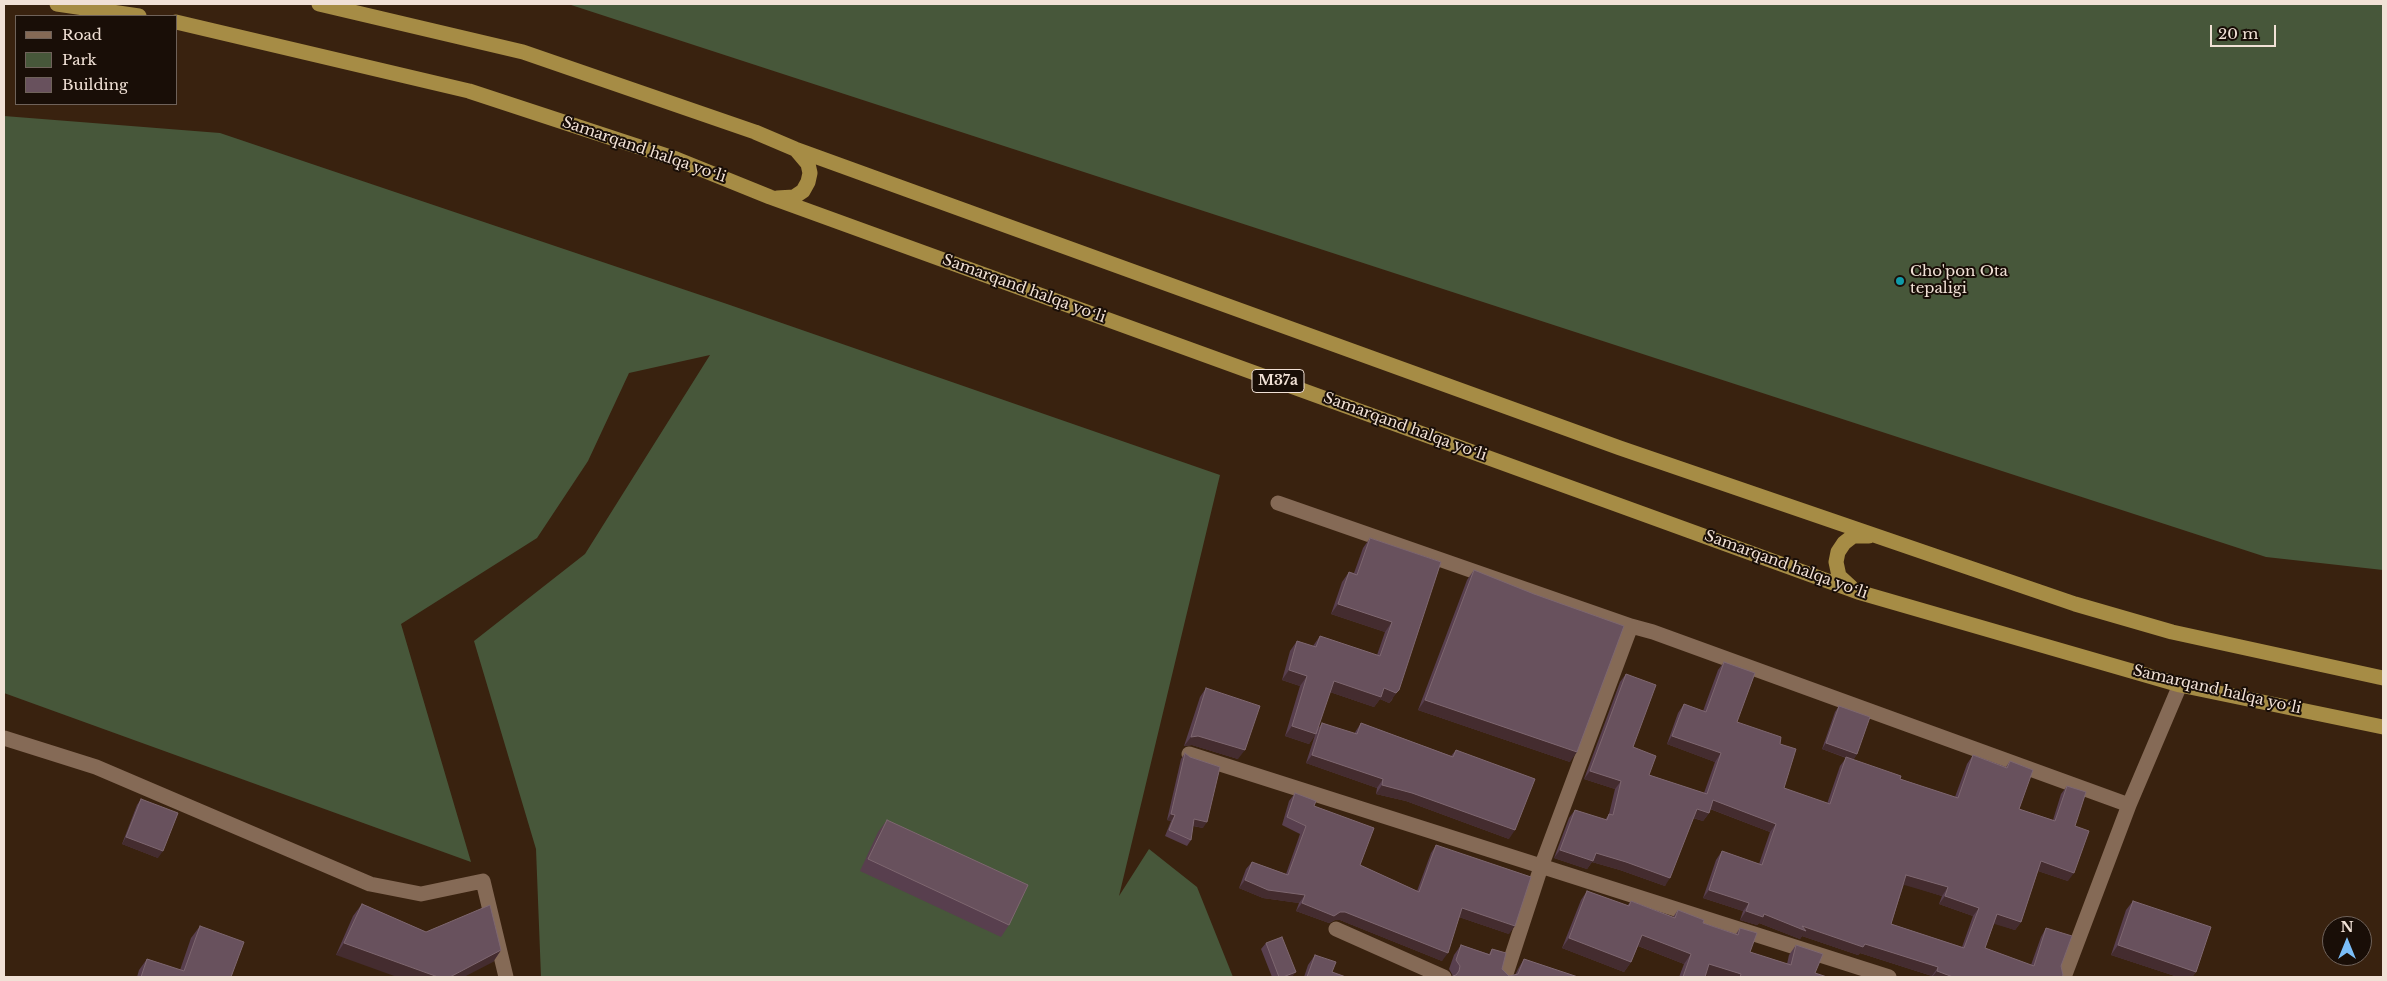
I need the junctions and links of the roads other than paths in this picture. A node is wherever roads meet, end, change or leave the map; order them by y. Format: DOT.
graph roads {
  1 [pos="57,4"];
  2 [pos="319,4"];
  3 [pos="132,15"];
  4 [pos="178,22"];
  5 [pos="795,149"];
  6 [pos="770,197"];
  7 [pos="1278,503"];
  8 [pos="1881,538"];
  9 [pos="1858,592"];
  10 [pos="1631,626"];
  11 [pos="2383,678"];
  12 [pos="2180,685"];
  13 [pos="2383,727"];
  14 [pos="4,738"];
  15 [pos="1189,754"];
  16 [pos="2129,805"];
  17 [pos="1541,867"];
  18 [pos="1336,929"];
  19 [pos="506,977"];
  20 [pos="1444,977"];
  21 [pos="1505,977"];
  22 [pos="1889,977"];
  23 [pos="2064,977"];
  1 -- 3 [label="highway"];
  2 -- 5 [label="highway"];
  4 -- 6 [label="highway, Samarqand halqa yoʻli / M37a"];
  5 -- 6 [label="highway"];
  5 -- 8 [label="highway"];
  6 -- 9 [label="highway, Samarqand halqa yoʻli / M37a"];
  7 -- 10 [label="street"];
  8 -- 9 [label="highway"];
  8 -- 11 [label="highway"];
  9 -- 12 [label="highway, Samarqand halqa yoʻli / M37a"];
  10 -- 16 [label="street"];
  10 -- 17 [label="street"];
  12 -- 13 [label="highway, Samarqand halqa yoʻli / M37a"];
  12 -- 16 [label="street"];
  14 -- 19 [label="street"];
  15 -- 17 [label="street"];
  16 -- 23 [label="street"];
  17 -- 21 [label="street"];
  17 -- 22 [label="street"];
  18 -- 20 [label="street"];
}
